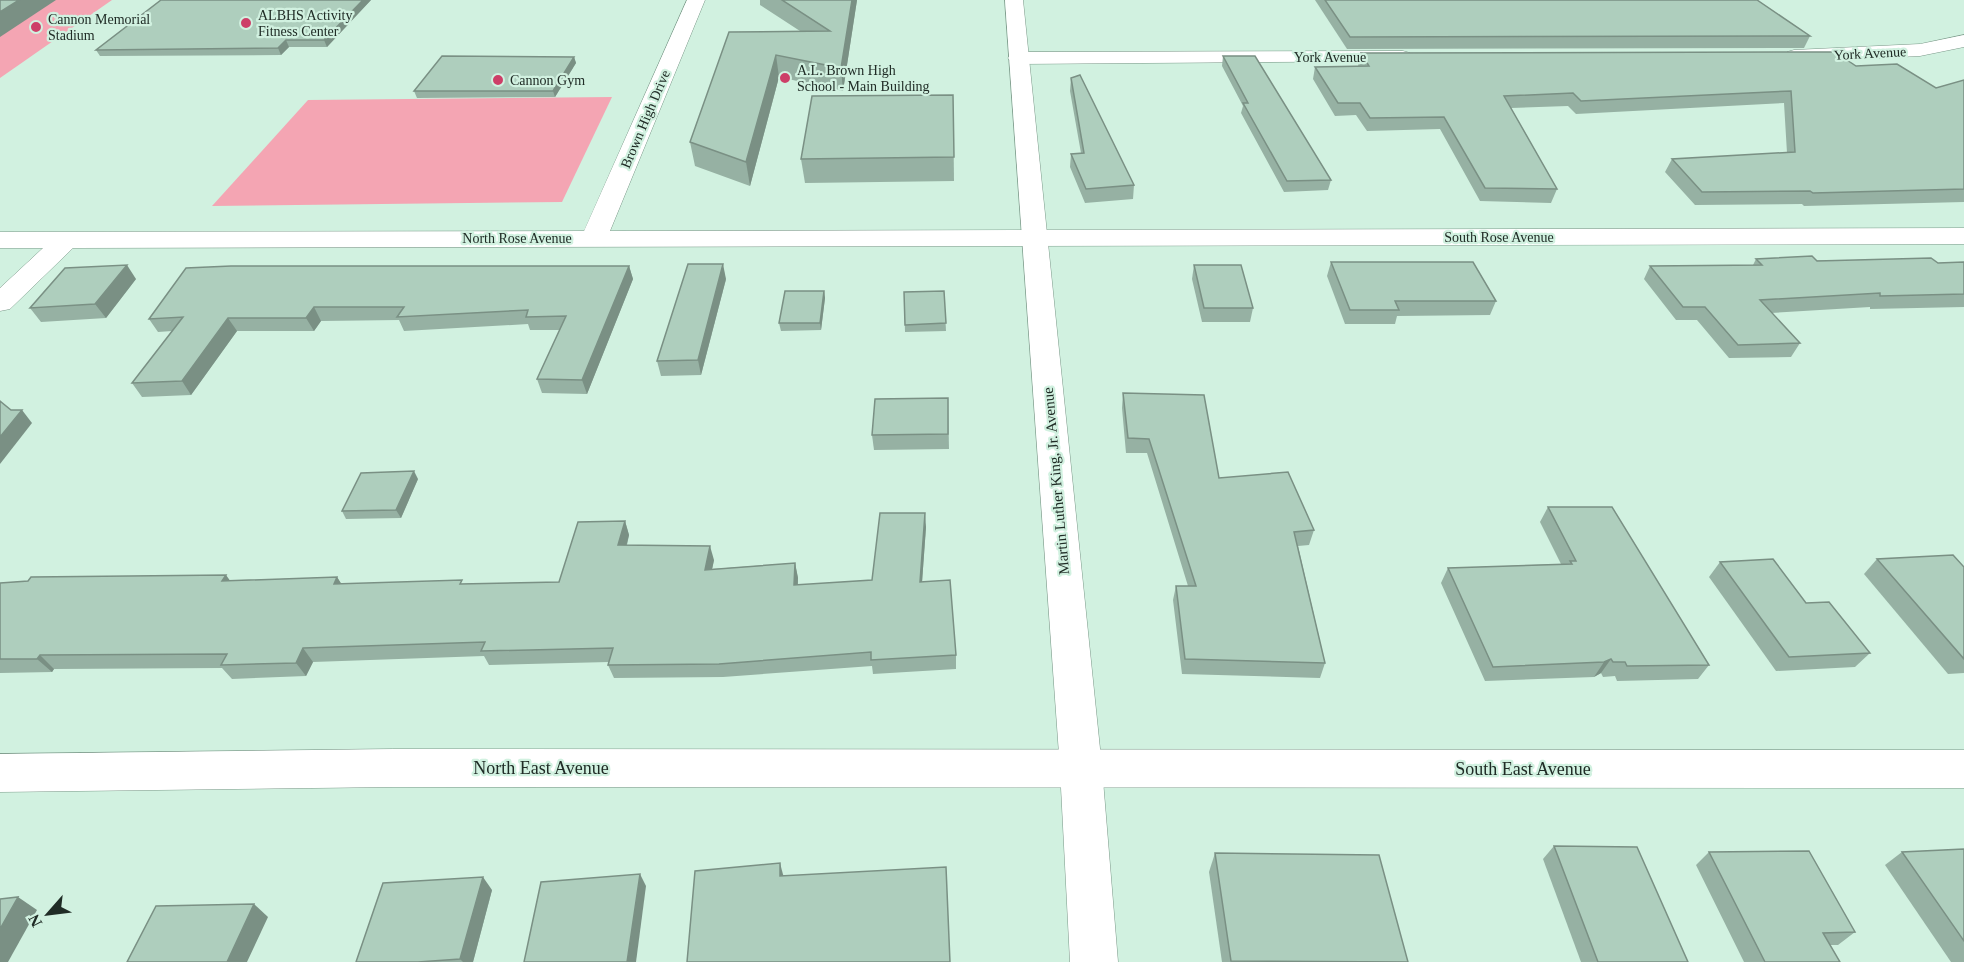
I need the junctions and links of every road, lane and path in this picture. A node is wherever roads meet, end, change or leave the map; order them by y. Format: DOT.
graph roads {
  1 [pos="696,0"];
  2 [pos="1014,0"];
  3 [pos="1964,41"];
  4 [pos="1773,56"];
  5 [pos="1420,57"];
  6 [pos="1018,58"];
  7 [pos="1034,237"];
  8 [pos="1964,237"];
  9 [pos="594,238"];
  10 [pos="0,240"];
  11 [pos="66,240"];
  12 [pos="0,303"];
  13 [pos="1081,768"];
  14 [pos="1964,769"];
  15 [pos="0,773"];
  16 [pos="1094,962"];
  1 -- 9 [label="street, Brown High Drive"];
  2 -- 6 [label="street, Martin Luther King, Jr. Avenue"];
  3 -- 4 [label="street, York Avenue"];
  5 -- 6 [label="street, York Avenue"];
  6 -- 7 [label="street, Martin Luther King, Jr. Avenue"];
  7 -- 8 [label="street, South Rose Avenue"];
  7 -- 9 [label="street, North Rose Avenue"];
  7 -- 13 [label="street, Martin Luther King, Jr. Avenue"];
  9 -- 11 [label="street, North Rose Avenue"];
  10 -- 11 [label="street, North Rose Avenue"];
  11 -- 12 [label="street"];
  13 -- 14 [label="street, South East Avenue"];
  13 -- 15 [label="street, North East Avenue"];
  13 -- 16 [label="street, Martin Luther King, Jr. Avenue"];
}
